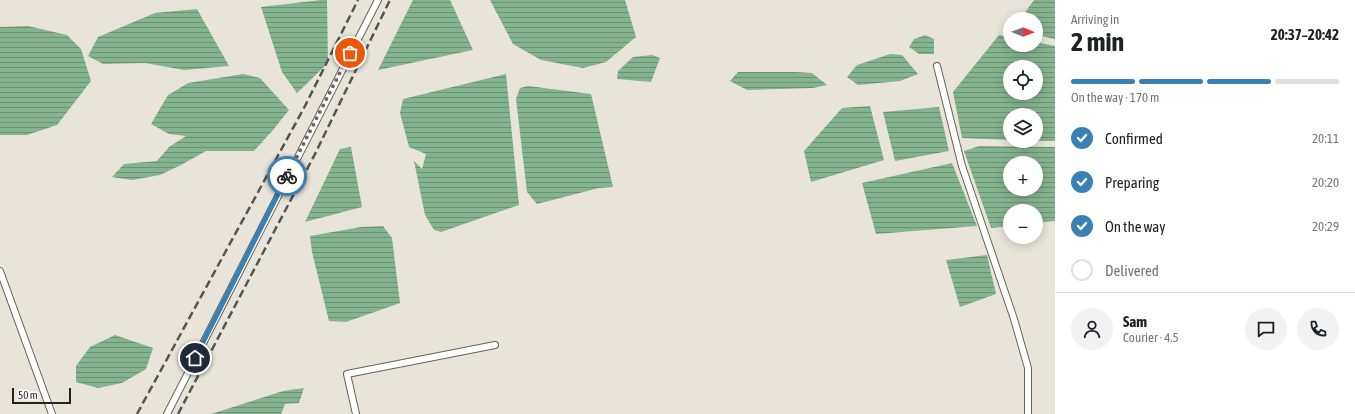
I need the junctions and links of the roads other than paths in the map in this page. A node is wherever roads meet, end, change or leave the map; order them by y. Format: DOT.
graph roads {
  1 [pos="378,0"];
  2 [pos="937,66"];
  3 [pos="0,271"];
  4 [pos="495,345"];
  5 [pos="52,414"];
  6 [pos="167,414"];
  7 [pos="356,414"];
  8 [pos="1028,414"];
  1 -- 6 [label="street"];
  2 -- 8 [label="street"];
  3 -- 5 [label="street"];
  4 -- 7 [label="street"];
}
